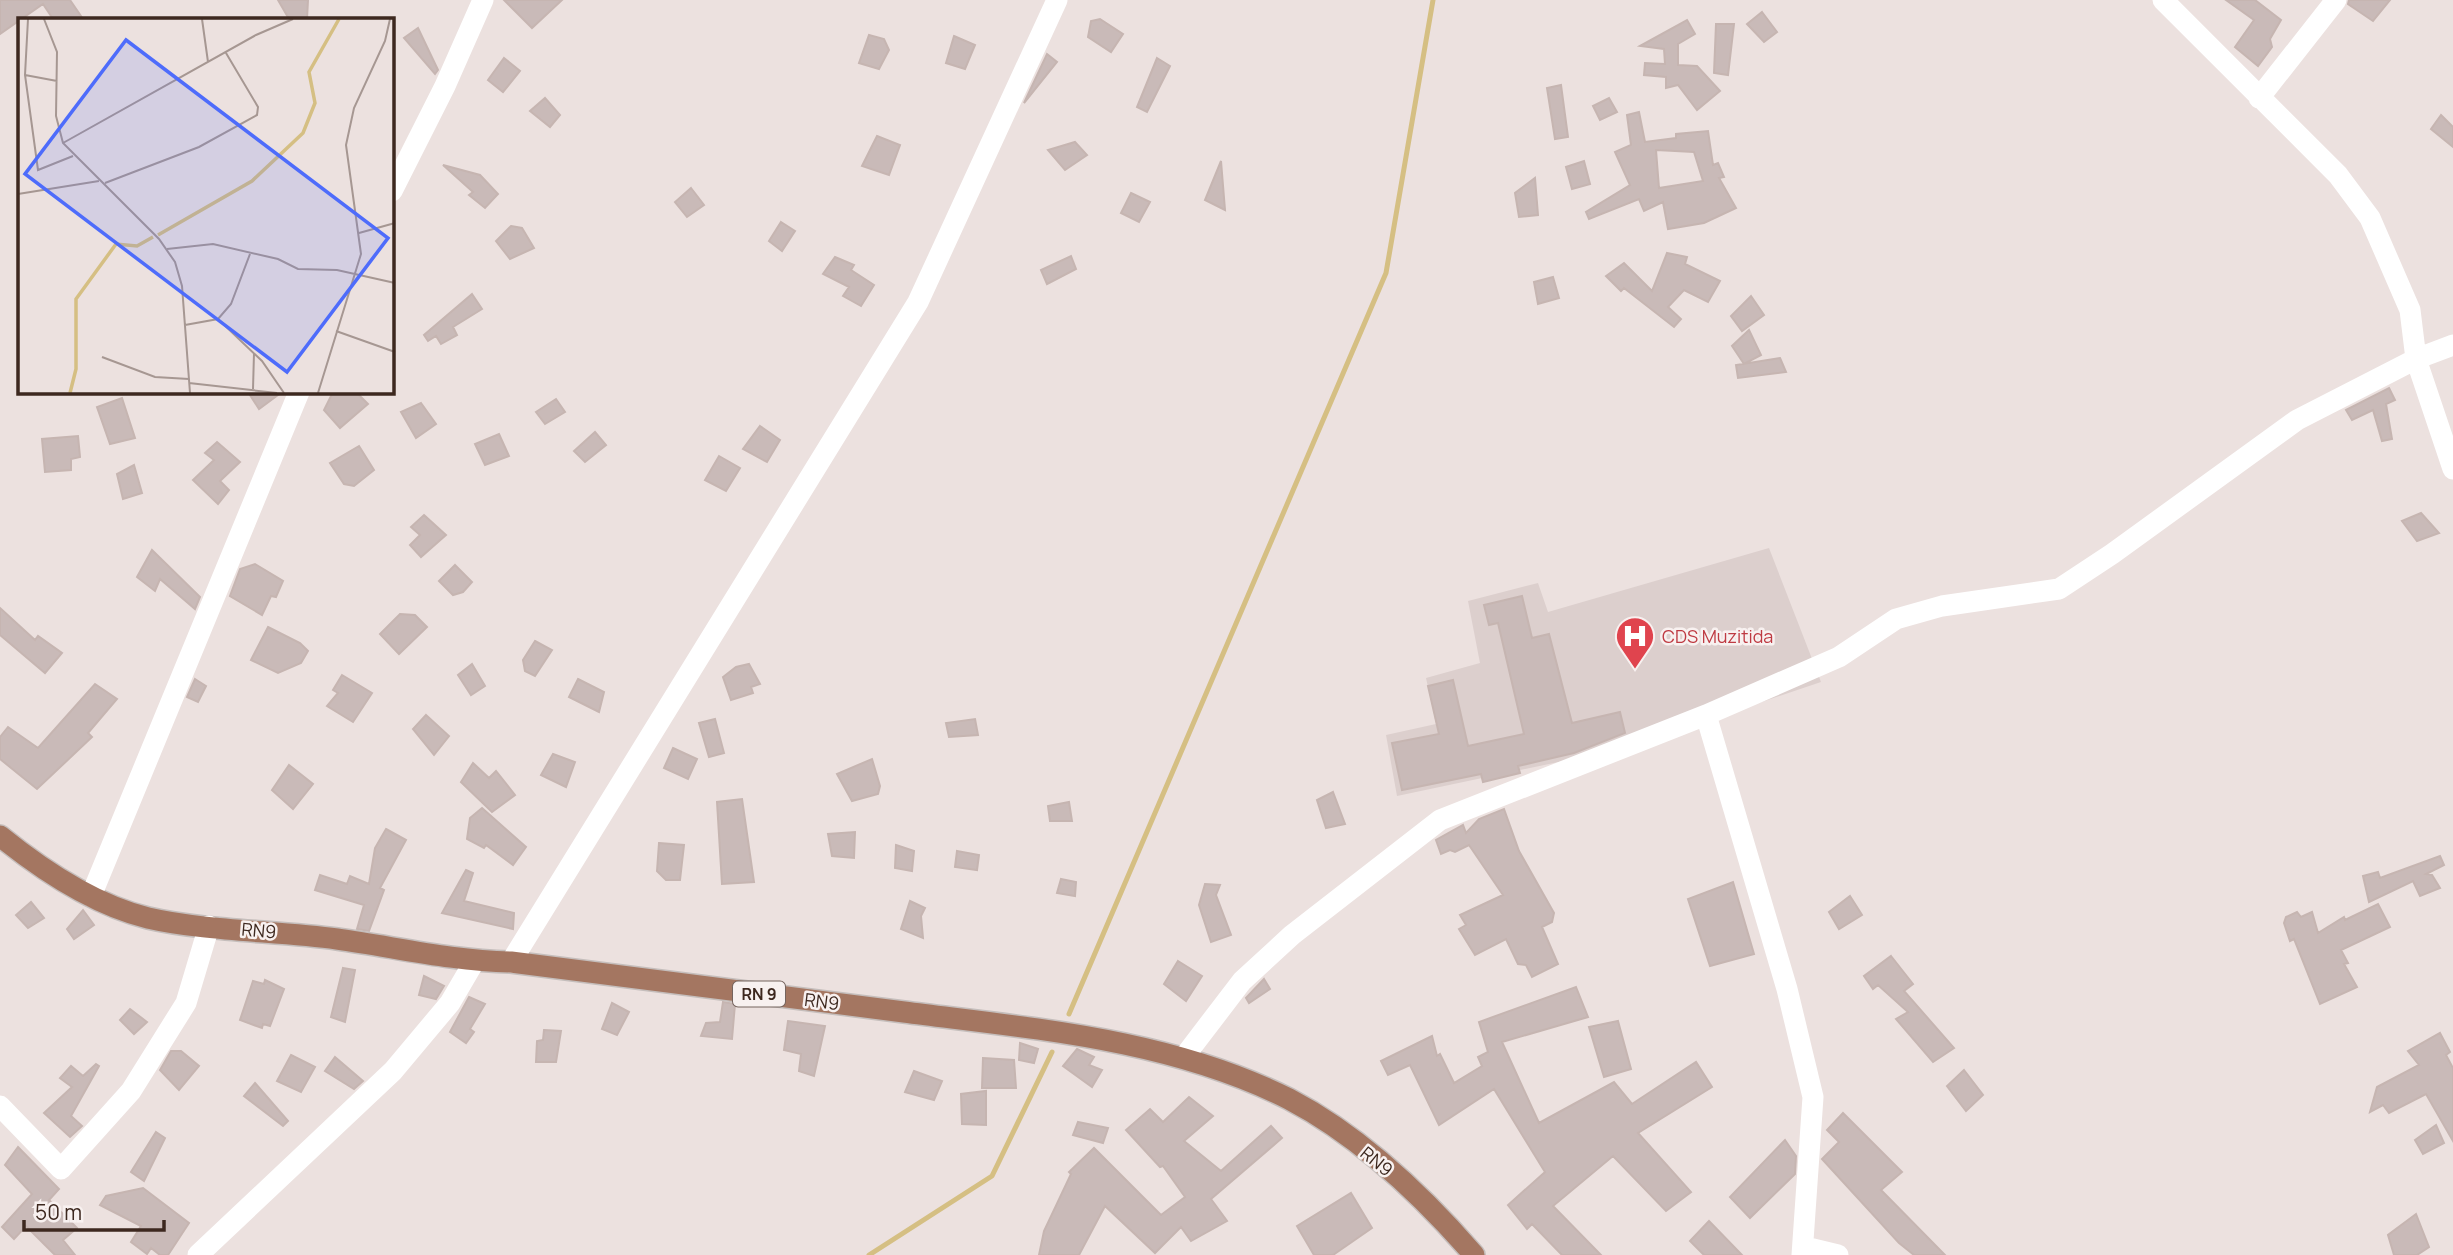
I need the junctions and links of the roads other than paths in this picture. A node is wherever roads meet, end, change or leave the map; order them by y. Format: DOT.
graph roads {
  1 [pos="483,0"];
  2 [pos="1057,0"];
  3 [pos="2163,0"];
  4 [pos="2336,0"];
  5 [pos="2259,97"];
  6 [pos="394,187"];
  7 [pos="2453,345"];
  8 [pos="2416,359"];
  9 [pos="298,394"];
  10 [pos="2453,470"];
  11 [pos="1706,715"];
  12 [pos="0,836"];
  13 [pos="91,895"];
  14 [pos="208,926"];
  15 [pos="474,962"];
  16 [pos="511,962"];
  17 [pos="1184,1056"];
  18 [pos="0,1106"];
  19 [pos="1804,1251"];
  20 [pos="198,1255"];
  21 [pos="1474,1255"];
  22 [pos="1838,1255"];
  1 -- 6 [label="street"];
  2 -- 16 [label="street"];
  3 -- 5 [label="street"];
  4 -- 5 [label="street"];
  5 -- 8 [label="street"];
  7 -- 8 [label="street"];
  8 -- 10 [label="street"];
  8 -- 11 [label="street"];
  9 -- 13 [label="street"];
  11 -- 17 [label="street"];
  11 -- 19 [label="street"];
  12 -- 13 [label="main road, RN9 / RN 9"];
  13 -- 14 [label="main road, RN9 / RN 9"];
  14 -- 15 [label="main road, RN9 / RN 9"];
  14 -- 18 [label="street"];
  15 -- 16 [label="main road, RN9 / RN 9"];
  15 -- 20 [label="street"];
  16 -- 17 [label="main road, RN9 / RN 9"];
  17 -- 21 [label="main road, RN9 / RN 9"];
  19 -- 22 [label="street"];
}
